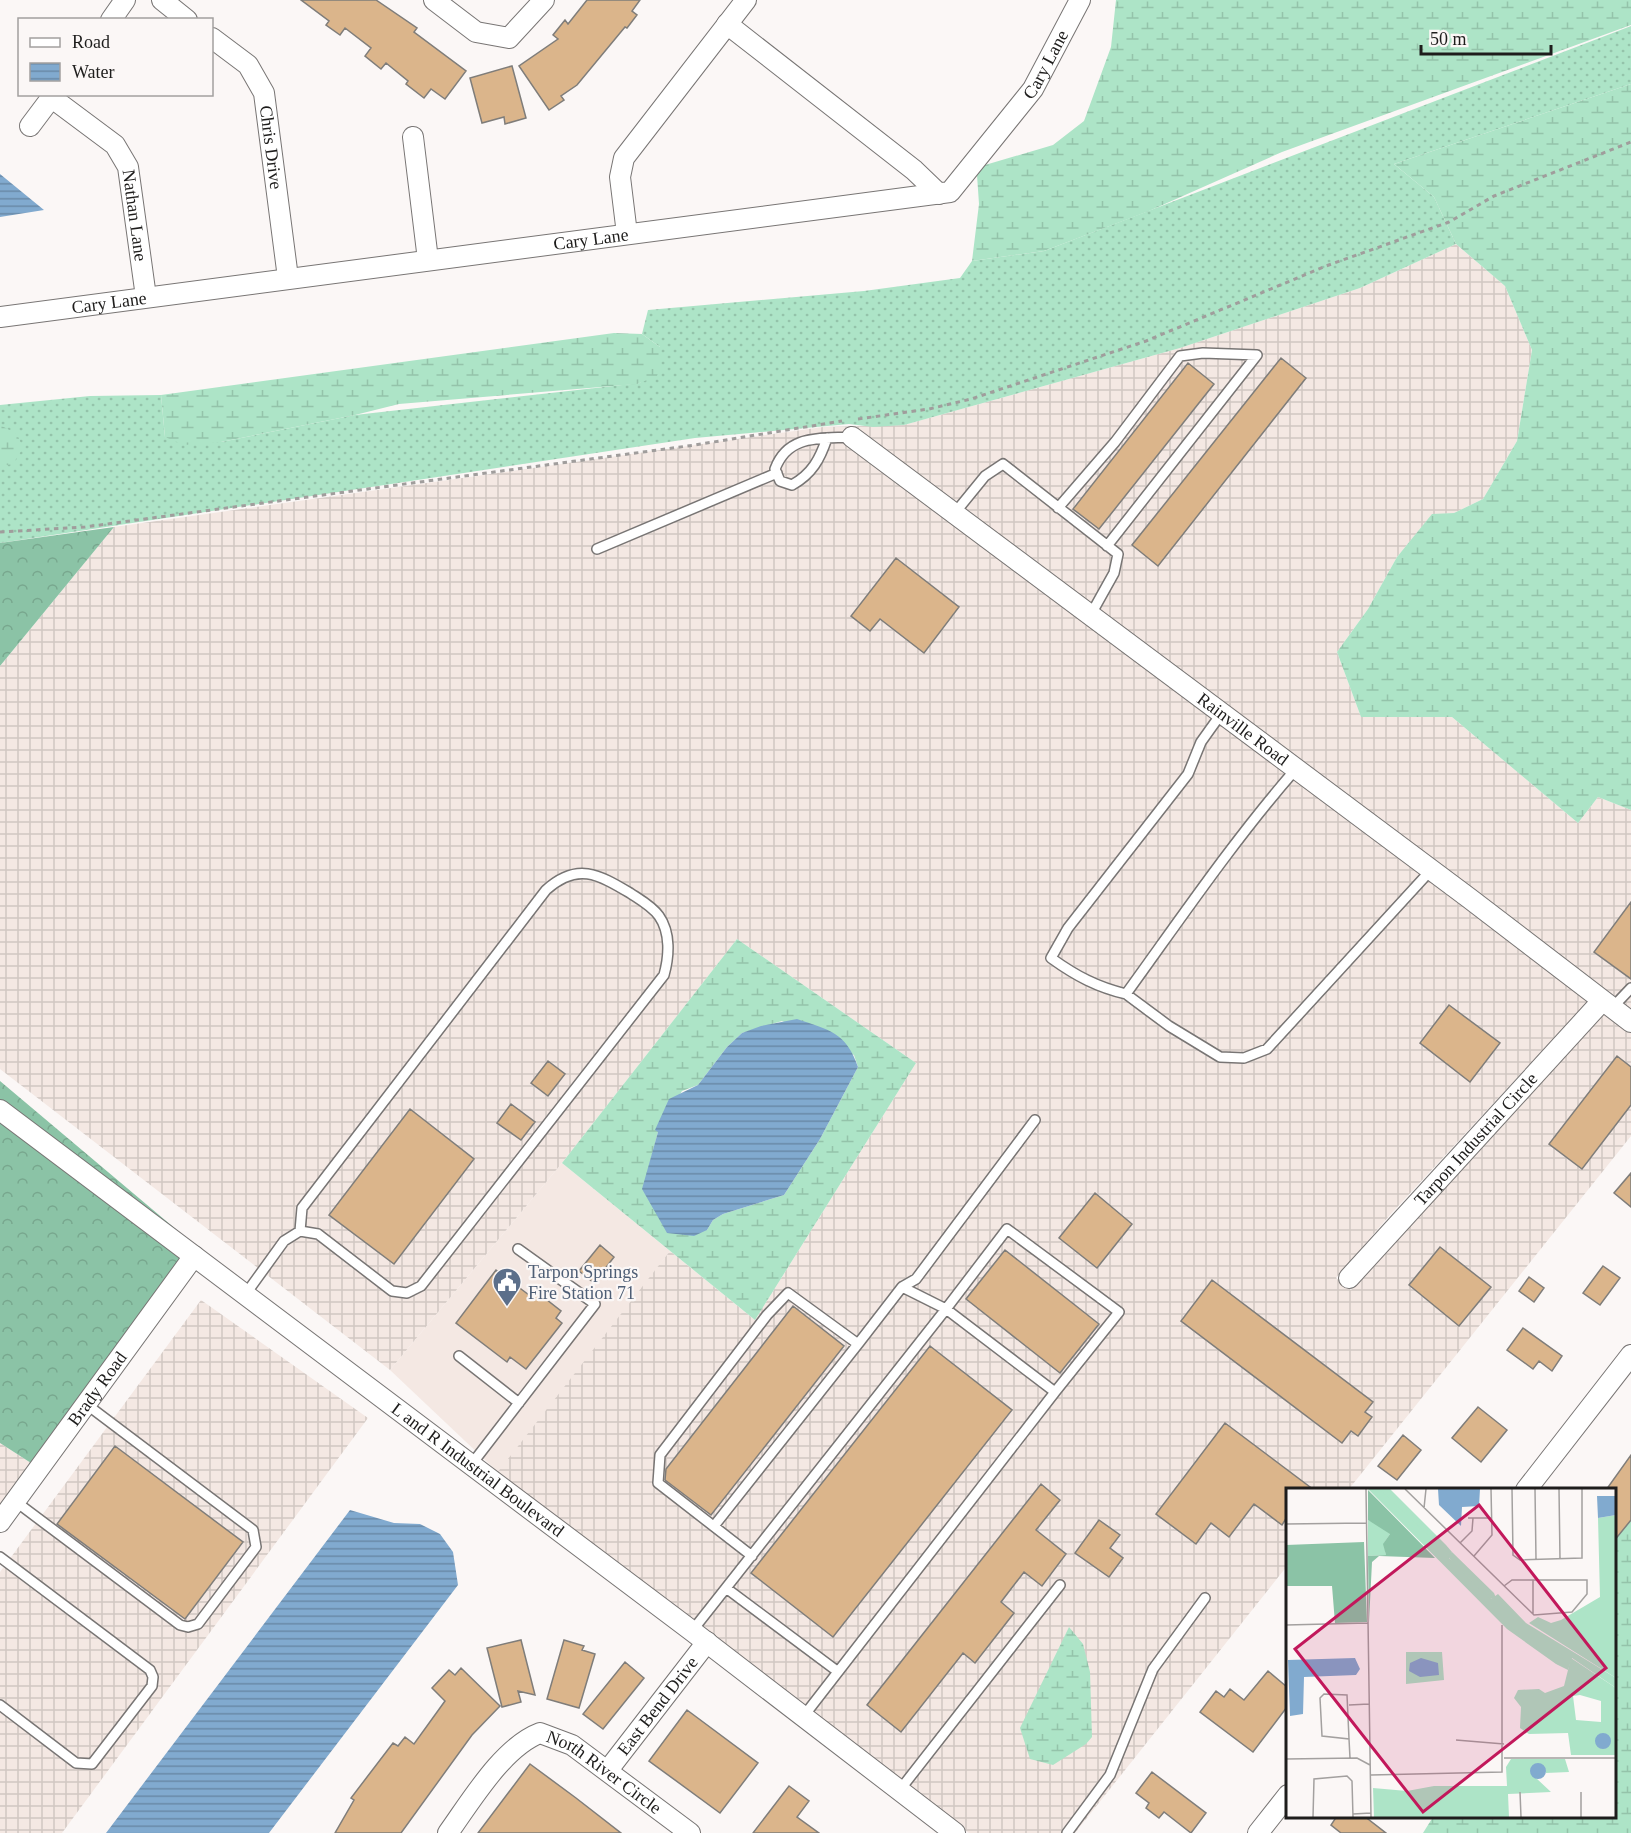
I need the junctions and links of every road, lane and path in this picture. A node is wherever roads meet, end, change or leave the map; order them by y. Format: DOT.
graph roads {
  1 [pos="125,0"];
  2 [pos="162,0"];
  3 [pos="434,0"];
  4 [pos="544,0"];
  5 [pos="746,0"];
  6 [pos="1080,0"];
  7 [pos="112,18"];
  8 [pos="184,18"];
  9 [pos="727,24"];
  10 [pos="213,39"];
  11 [pos="53,96"];
  12 [pos="30,126"];
  13 [pos="413,137"];
  14 [pos="1631,142"];
  15 [pos="939,194"];
  16 [pos="627,234"];
  17 [pos="428,260"];
  18 [pos="288,278"];
  19 [pos="146,297"];
  20 [pos="0,317"];
  21 [pos="852,437"];
  22 [pos="827,438"];
  23 [pos="777,473"];
  24 [pos="1059,508"];
  25 [pos="954,514"];
  26 [pos="0,532"];
  27 [pos="1107,546"];
  28 [pos="597,549"];
  29 [pos="1090,616"];
  30 [pos="1221,714"];
  31 [pos="1295,770"];
  32 [pos="1431,870"];
  33 [pos="1631,988"];
  34 [pos="1126,994"];
  35 [pos="1607,1004"];
  36 [pos="1631,1022"];
  37 [pos="0,1110"];
  38 [pos="1035,1120"];
  39 [pos="300,1231"];
  40 [pos="518,1249"];
  41 [pos="194,1256"];
  42 [pos="1349,1278"];
  43 [pos="902,1287"];
  44 [pos="245,1295"];
  45 [pos="946,1309"];
  46 [pos="858,1344"];
  47 [pos="1631,1355"];
  48 [pos="459,1356"];
  49 [pos="1055,1392"];
  50 [pos="519,1403"];
  51 [pos="86,1404"];
  52 [pos="471,1465"];
  53 [pos="1528,1488"];
  54 [pos="15,1501"];
  55 [pos="0,1522"];
  56 [pos="714,1526"];
  57 [pos="752,1556"];
  58 [pos="0,1557"];
  59 [pos="1060,1584"];
  60 [pos="726,1588"];
  61 [pos="1205,1598"];
  62 [pos="699,1636"];
  63 [pos="837,1671"];
  64 [pos="0,1705"];
  65 [pos="802,1717"];
  66 [pos="608,1770"];
  67 [pos="899,1791"];
  68 [pos="1286,1796"];
  69 [pos="448,1833"];
  70 [pos="690,1833"];
  71 [pos="954,1833"];
  72 [pos="1067,1833"];
  73 [pos="1258,1833"];
  1 -- 7 [label="street"];
  2 -- 8 [label="street"];
  3 -- 4 [label="street"];
  5 -- 9 [label="street"];
  6 -- 15 [label="street, Cary Lane"];
  9 -- 15 [label="street"];
  9 -- 16 [label="street"];
  10 -- 18 [label="street, Chris Drive"];
  11 -- 12 [label="street"];
  11 -- 19 [label="street, Nathan Lane"];
  13 -- 17 [label="street"];
  14 -- 26 [label="path"];
  15 -- 16 [label="street, Cary Lane"];
  16 -- 17 [label="street, Cary Lane"];
  17 -- 18 [label="street, Cary Lane"];
  18 -- 19 [label="street, Cary Lane"];
  19 -- 20 [label="street, Cary Lane"];
  21 -- 22 [label="lane"];
  21 -- 25 [label="street, Rainville Road"];
  22 -- 23 [label="lane"];
  22 -- 23 [label="lane"];
  23 -- 28 [label="lane"];
  24 -- 25 [label="lane"];
  24 -- 27 [label="lane"];
  24 -- 27 [label="lane"];
  25 -- 29 [label="street, Rainville Road"];
  27 -- 29 [label="lane"];
  29 -- 30 [label="street, Rainville Road"];
  30 -- 31 [label="street, Rainville Road"];
  30 -- 34 [label="lane"];
  31 -- 32 [label="street, Rainville Road"];
  31 -- 34 [label="lane"];
  32 -- 34 [label="lane"];
  32 -- 35 [label="street, Rainville Road"];
  33 -- 35 [label="lane"];
  35 -- 36 [label="street, Rainville Road"];
  35 -- 42 [label="street, Tarpon Industrial Circle"];
  37 -- 41 [label="street, L and R Industrial Boulevard"];
  38 -- 43 [label="lane"];
  39 -- 39 [label="lane"];
  39 -- 44 [label="lane"];
  40 -- 50 [label="lane"];
  41 -- 44 [label="street, L and R Industrial Boulevard"];
  41 -- 51 [label="street, Brady Road"];
  43 -- 45 [label="lane"];
  43 -- 46 [label="lane"];
  44 -- 52 [label="street, L and R Industrial Boulevard"];
  45 -- 49 [label="lane"];
  45 -- 49 [label="lane"];
  45 -- 57 [label="lane"];
  46 -- 56 [label="lane"];
  46 -- 56 [label="lane"];
  47 -- 53 [label="street"];
  48 -- 50 [label="lane"];
  49 -- 63 [label="lane"];
  50 -- 52 [label="lane"];
  51 -- 54 [label="street, Brady Road"];
  51 -- 54 [label="lane"];
  52 -- 62 [label="street, L and R Industrial Boulevard"];
  54 -- 55 [label="street, Brady Road"];
  56 -- 57 [label="lane"];
  57 -- 60 [label="lane"];
  58 -- 64 [label="lane"];
  59 -- 67 [label="lane"];
  60 -- 62 [label="lane"];
  60 -- 63 [label="lane"];
  61 -- 72 [label="lane"];
  62 -- 65 [label="street, L and R Industrial Boulevard"];
  62 -- 66 [label="street, East Bend Drive"];
  63 -- 65 [label="lane"];
  65 -- 67 [label="street, L and R Industrial Boulevard"];
  66 -- 69 [label="street, North River Circle"];
  66 -- 70 [label="street, North River Circle"];
  67 -- 71 [label="street, L and R Industrial Boulevard"];
  68 -- 73 [label="street"];
}
